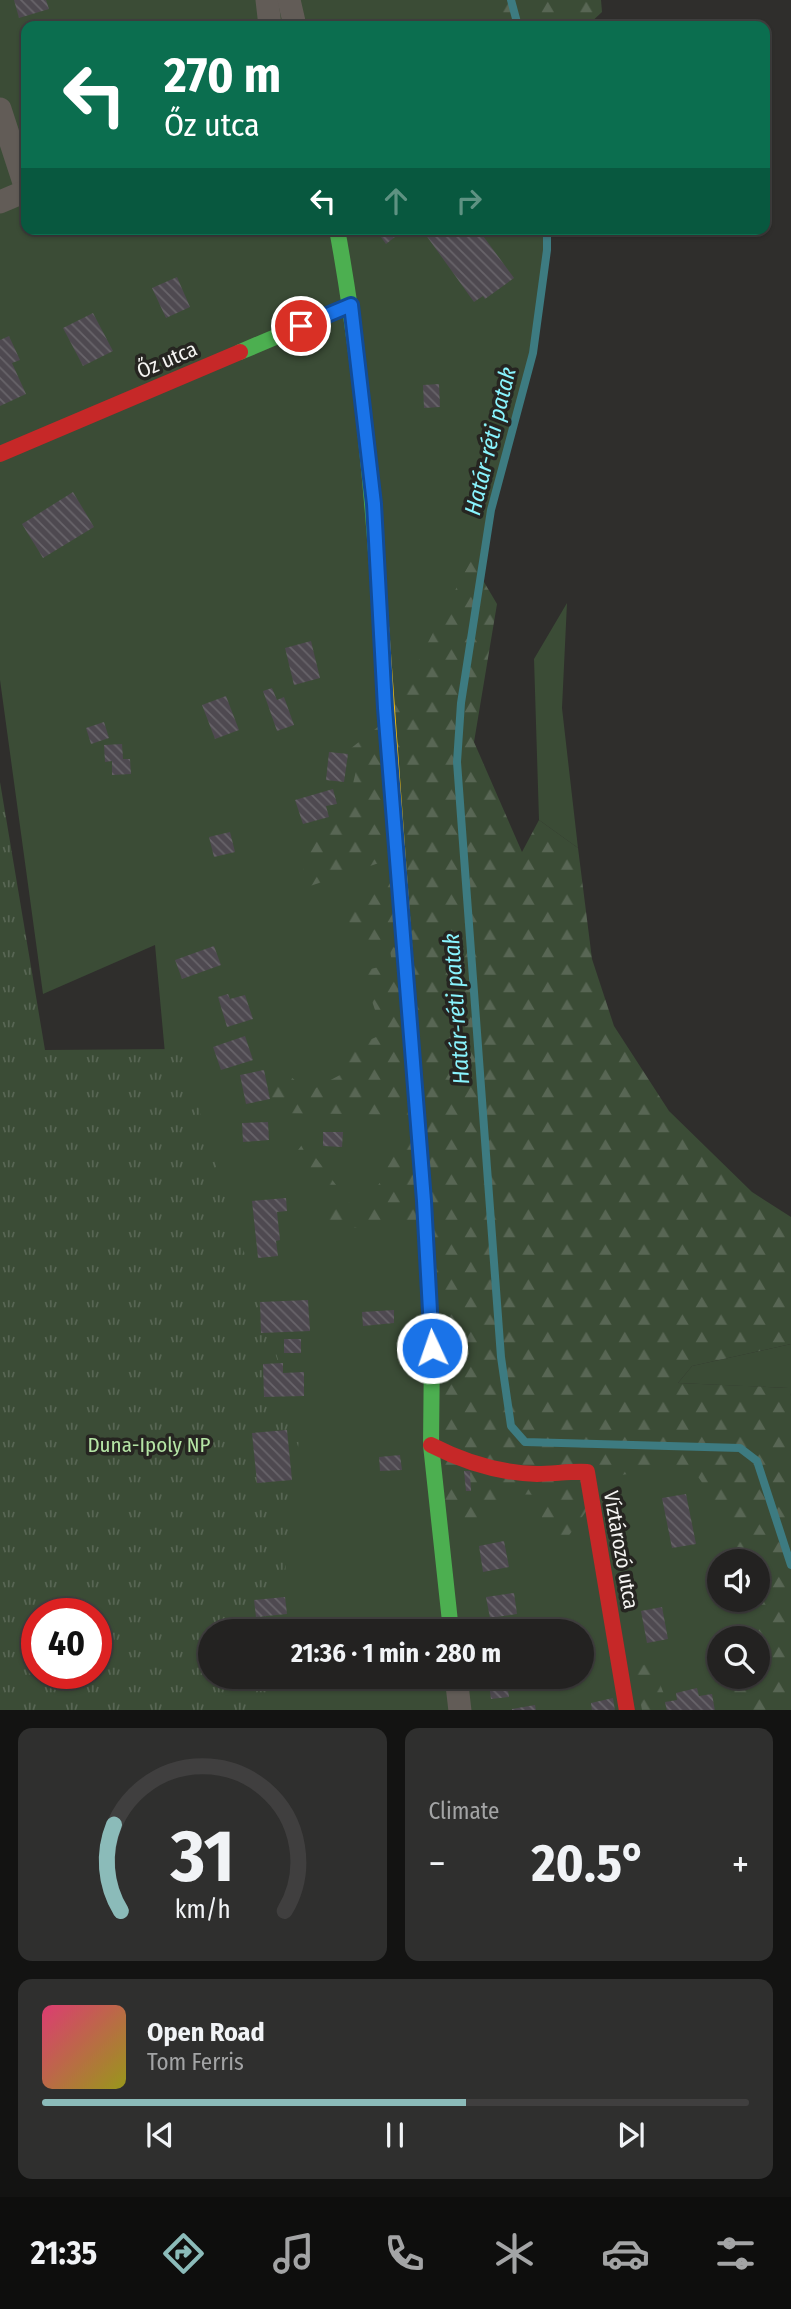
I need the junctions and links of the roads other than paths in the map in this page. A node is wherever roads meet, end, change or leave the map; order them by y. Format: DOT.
graph roads {
  1 [pos="267,0"];
  2 [pos="289,0"];
  3 [pos="269,21"];
  4 [pos="294,21"];
  5 [pos="0,108"];
  6 [pos="21,174"];
  7 [pos="21,192"];
  8 [pos="0,202"];
  9 [pos="338,235"];
  10 [pos="351,305"];
  11 [pos="0,454"];
  12 [pos="431,1445"];
  13 [pos="450,1619"];
  14 [pos="458,1689"];
  15 [pos="460,1710"];
  16 [pos="627,1710"];
  1 -- 3 [label="street"];
  2 -- 4 [label="street"];
  5 -- 6 [label="street"];
  7 -- 8 [label="street"];
  9 -- 10 [label="street"];
  10 -- 11 [label="street, Őz utca"];
  10 -- 12 [label="street"];
  12 -- 13 [label="street"];
  12 -- 16 [label="street, Víztározó utca"];
  14 -- 15 [label="street"];
}
